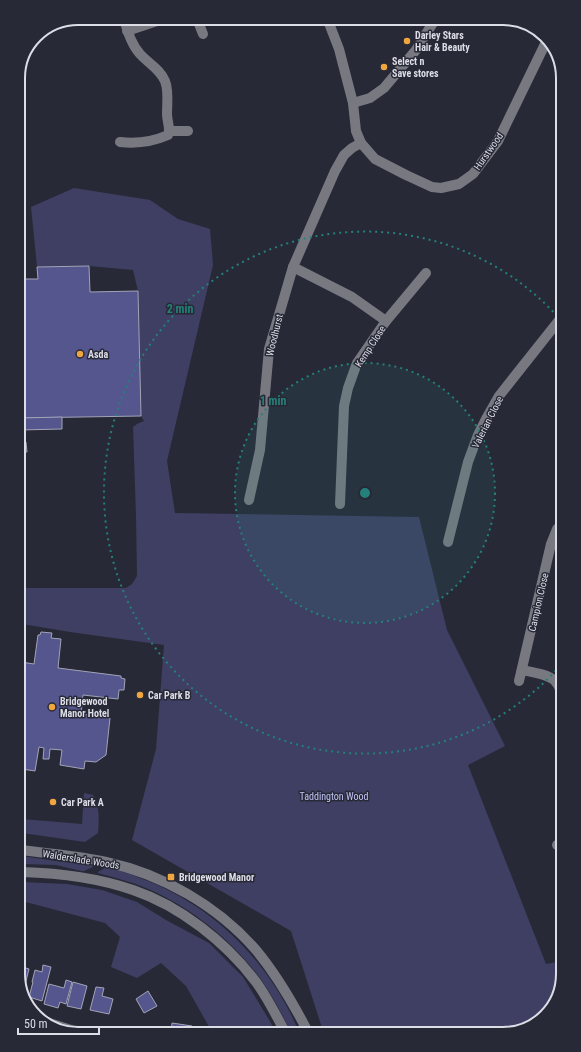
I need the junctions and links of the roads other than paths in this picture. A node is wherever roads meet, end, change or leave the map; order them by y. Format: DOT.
graph roads {
  1 [pos="126,25"];
  2 [pos="144,25"];
  3 [pos="199,25"];
  4 [pos="330,25"];
  5 [pos="432,25"];
  6 [pos="127,31"];
  7 [pos="203,34"];
  8 [pos="544,45"];
  9 [pos="353,103"];
  10 [pos="169,130"];
  11 [pos="188,131"];
  12 [pos="120,142"];
  13 [pos="360,144"];
  14 [pos="294,267"];
  15 [pos="426,273"];
  16 [pos="386,321"];
  17 [pos="556,324"];
  18 [pos="249,500"];
  19 [pos="340,504"];
  20 [pos="556,533"];
  21 [pos="448,542"];
  22 [pos="522,670"];
  23 [pos="519,681"];
  24 [pos="556,682"];
  25 [pos="25,850"];
  26 [pos="25,872"];
  27 [pos="282,1027"];
  28 [pos="306,1027"];
  1 -- 6 [label="street"];
  2 -- 6 [label="street"];
  3 -- 7 [label="street"];
  4 -- 9 [label="street, Hurstwood"];
  5 -- 9 [label="street"];
  6 -- 10 [label="street"];
  8 -- 13 [label="street, Hurstwood"];
  9 -- 13 [label="street, Hurstwood"];
  10 -- 11 [label="street"];
  10 -- 12 [label="street"];
  13 -- 14 [label="street, Woodhurst"];
  14 -- 16 [label="street"];
  14 -- 18 [label="street, Woodhurst"];
  15 -- 16 [label="street, Kemp Close"];
  16 -- 19 [label="street, Kemp Close"];
  17 -- 21 [label="street, Valerian Close"];
  20 -- 22 [label="street, Campion Close"];
  22 -- 23 [label="street, Campion Close"];
  22 -- 24 [label="street"];
  25 -- 28 [label="street, Walderslade Woods"];
  26 -- 27 [label="street, Walderslade Woods"];
}
